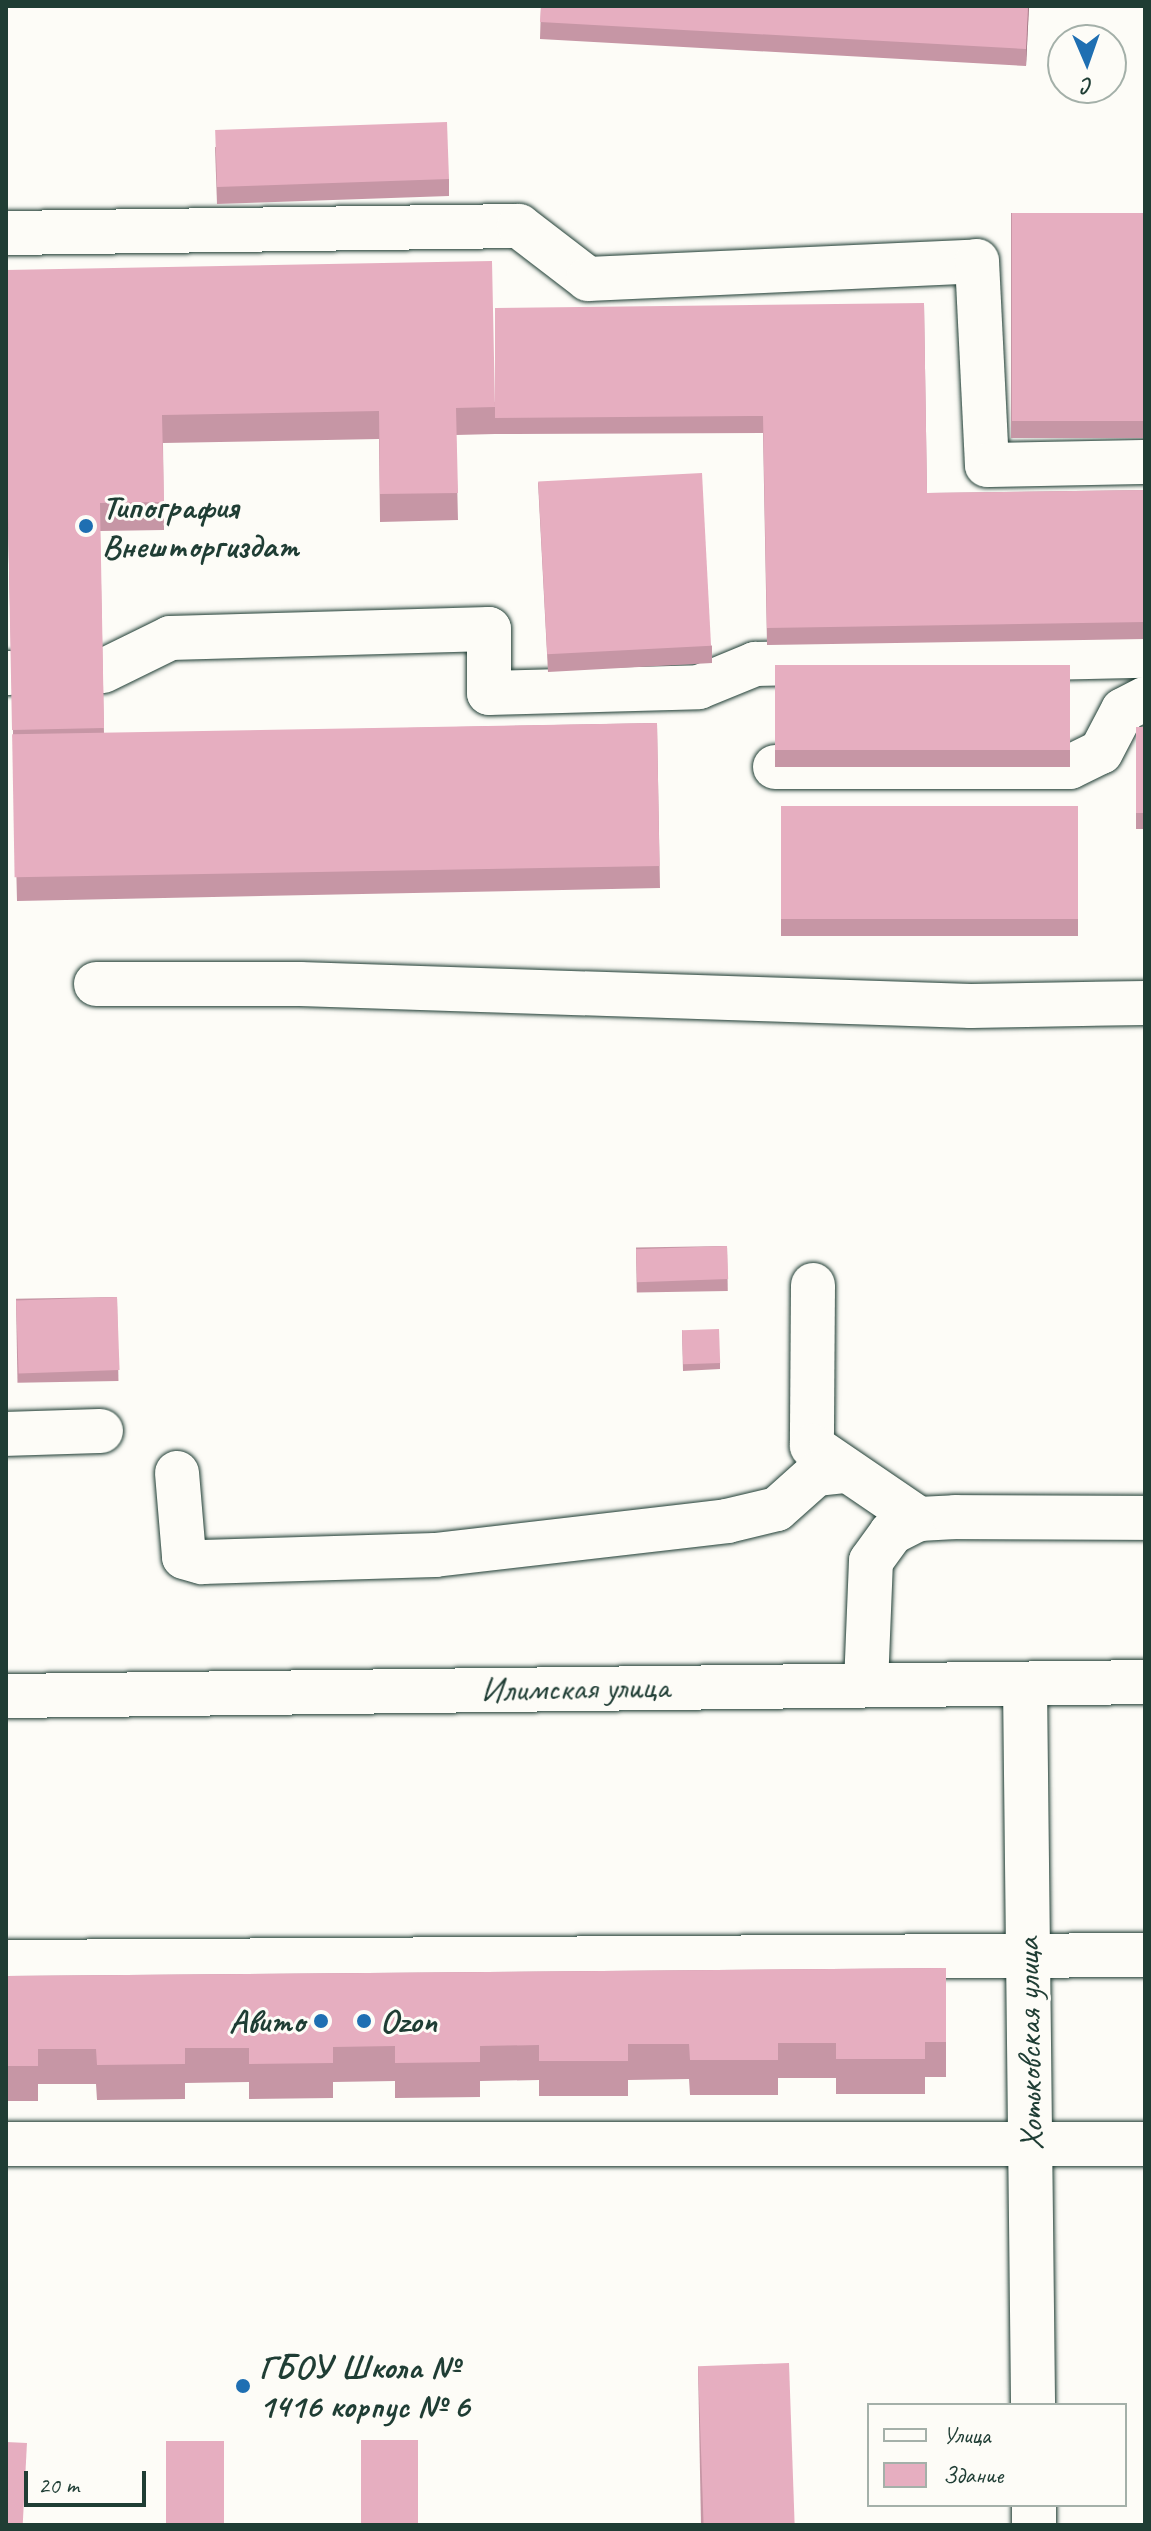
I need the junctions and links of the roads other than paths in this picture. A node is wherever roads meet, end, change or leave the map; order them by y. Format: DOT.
graph roads {
  1 [pos="6,233"];
  2 [pos="1145,462"];
  3 [pos="1145,656"];
  4 [pos="103,671"];
  5 [pos="1145,699"];
  6 [pos="775,767"];
  7 [pos="96,984"];
  8 [pos="1145,1003"];
  9 [pos="813,1285"];
  10 [pos="101,1431"];
  11 [pos="6,1434"];
  12 [pos="846,1471"];
  13 [pos="177,1473"];
  14 [pos="1145,1518"];
  15 [pos="919,1519"];
  16 [pos="1145,1682"];
  17 [pos="1025,1684"];
  18 [pos="866,1685"];
  19 [pos="6,1696"];
  20 [pos="1145,1955"];
  21 [pos="1027,1956"];
  22 [pos="6,1962"];
  23 [pos="6,2144"];
  24 [pos="1145,2144"];
  25 [pos="1030,2145"];
  26 [pos="1033,2403"];
  1 -- 2 [label="street"];
  3 -- 4 [label="street"];
  5 -- 6 [label="street"];
  7 -- 8 [label="street"];
  9 -- 12 [label="street"];
  10 -- 11 [label="street"];
  12 -- 13 [label="street"];
  12 -- 15 [label="street"];
  14 -- 15 [label="street"];
  15 -- 18 [label="street"];
  16 -- 17 [label="street, Илимская улица"];
  17 -- 18 [label="street, Илимская улица"];
  17 -- 21 [label="street, Хотьковская улица"];
  18 -- 19 [label="street, Илимская улица"];
  20 -- 21 [label="street"];
  21 -- 22 [label="street"];
  21 -- 25 [label="street, Хотьковская улица"];
  23 -- 25 [label="street"];
  24 -- 25 [label="street"];
  25 -- 26 [label="street, Хотьковская улица"];
}
